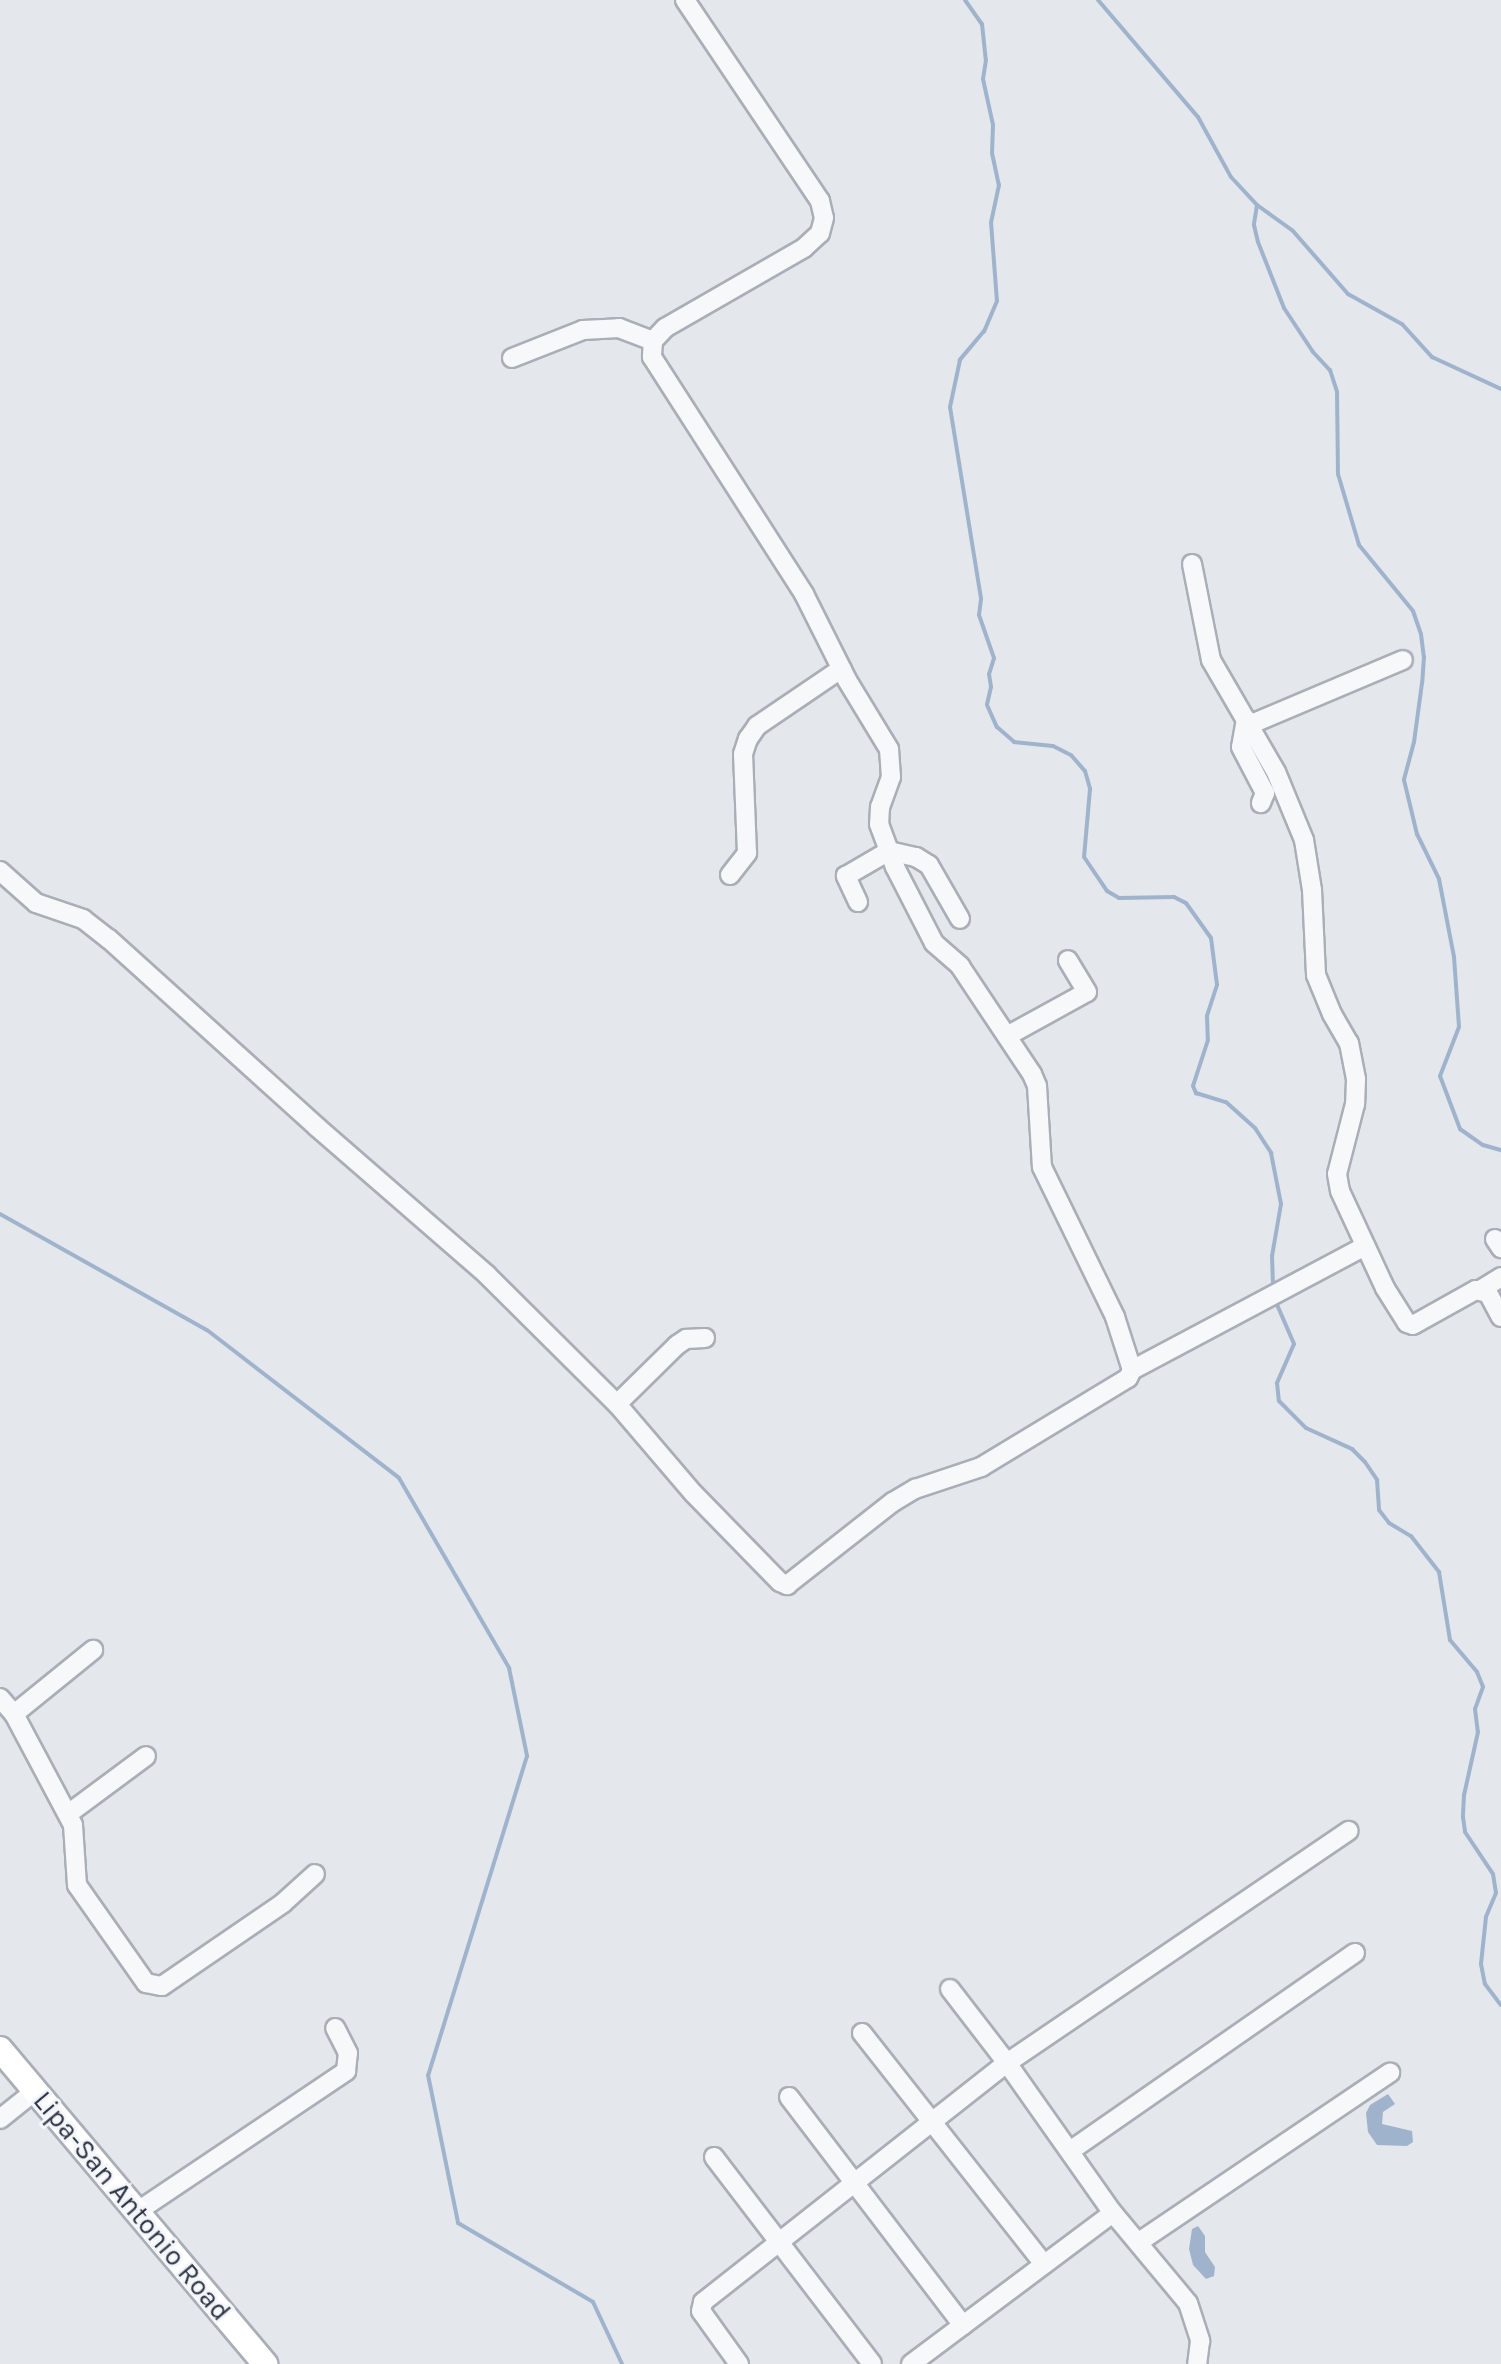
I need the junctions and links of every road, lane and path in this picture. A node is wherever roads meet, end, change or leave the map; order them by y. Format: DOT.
graph roads {
  1 [pos="685,0"];
  2 [pos="653,341"];
  3 [pos="512,358"];
  4 [pos="1192,564"];
  5 [pos="1403,660"];
  6 [pos="841,669"];
  7 [pos="1248,722"];
  8 [pos="1261,803"];
  9 [pos="889,851"];
  10 [pos="0,871"];
  11 [pos="730,875"];
  12 [pos="858,902"];
  13 [pos="960,919"];
  14 [pos="1068,960"];
  15 [pos="1007,1036"];
  16 [pos="1365,1246"];
  17 [pos="1501,1277"];
  18 [pos="1482,1289"];
  19 [pos="1501,1317"];
  20 [pos="705,1338"];
  21 [pos="1132,1370"];
  22 [pos="617,1404"];
  23 [pos="93,1650"];
  24 [pos="0,1698"];
  25 [pos="14,1714"];
  26 [pos="146,1756"];
  27 [pos="68,1814"];
  28 [pos="1349,1831"];
  29 [pos="315,1874"];
  30 [pos="1355,1953"];
  31 [pos="950,1989"];
  32 [pos="335,2028"];
  33 [pos="862,2033"];
  34 [pos="0,2049"];
  35 [pos="1007,2063"];
  36 [pos="1390,2073"];
  37 [pos="35,2091"];
  38 [pos="789,2097"];
  39 [pos="0,2119"];
  40 [pos="931,2122"];
  41 [pos="1070,2151"];
  42 [pos="714,2157"];
  43 [pos="854,2182"];
  44 [pos="138,2211"];
  45 [pos="1113,2213"];
  46 [pos="778,2241"];
  47 [pos="1139,2242"];
  48 [pos="1044,2264"];
  49 [pos="963,2325"];
  50 [pos="265,2364"];
  51 [pos="739,2364"];
  52 [pos="872,2364"];
  53 [pos="911,2364"];
  54 [pos="1197,2364"];
  1 -- 2 [label="street"];
  2 -- 3 [label="street"];
  2 -- 6 [label="street"];
  4 -- 7 [label="street"];
  5 -- 7 [label="street"];
  6 -- 9 [label="street"];
  6 -- 11 [label="street"];
  7 -- 8 [label="street"];
  7 -- 16 [label="street"];
  9 -- 12 [label="street"];
  9 -- 13 [label="street"];
  9 -- 15 [label="street"];
  10 -- 22 [label="street"];
  14 -- 15 [label="street"];
  15 -- 21 [label="street"];
  16 -- 18 [label="street"];
  16 -- 21 [label="street"];
  17 -- 18 [label="street"];
  18 -- 19 [label="street"];
  20 -- 22 [label="street"];
  21 -- 22 [label="street"];
  23 -- 25 [label="street"];
  24 -- 25 [label="street"];
  25 -- 27 [label="street"];
  26 -- 27 [label="street"];
  27 -- 29 [label="street"];
  28 -- 35 [label="street"];
  30 -- 41 [label="street"];
  31 -- 35 [label="street"];
  32 -- 44 [label="street"];
  33 -- 40 [label="street"];
  34 -- 37 [label="main road, Lipa-San Antonio Road"];
  35 -- 40 [label="street"];
  35 -- 41 [label="street"];
  36 -- 47 [label="street"];
  37 -- 39 [label="street"];
  37 -- 44 [label="main road, Lipa-San Antonio Road"];
  38 -- 43 [label="street"];
  40 -- 43 [label="street"];
  40 -- 48 [label="street"];
  41 -- 45 [label="street"];
  42 -- 46 [label="street"];
  43 -- 46 [label="street"];
  43 -- 49 [label="street"];
  44 -- 50 [label="main road, Lipa-San Antonio Road"];
  45 -- 47 [label="street"];
  45 -- 48 [label="street"];
  46 -- 51 [label="street"];
  46 -- 52 [label="street"];
  47 -- 54 [label="street"];
  48 -- 49 [label="street"];
  49 -- 53 [label="street"];
}
